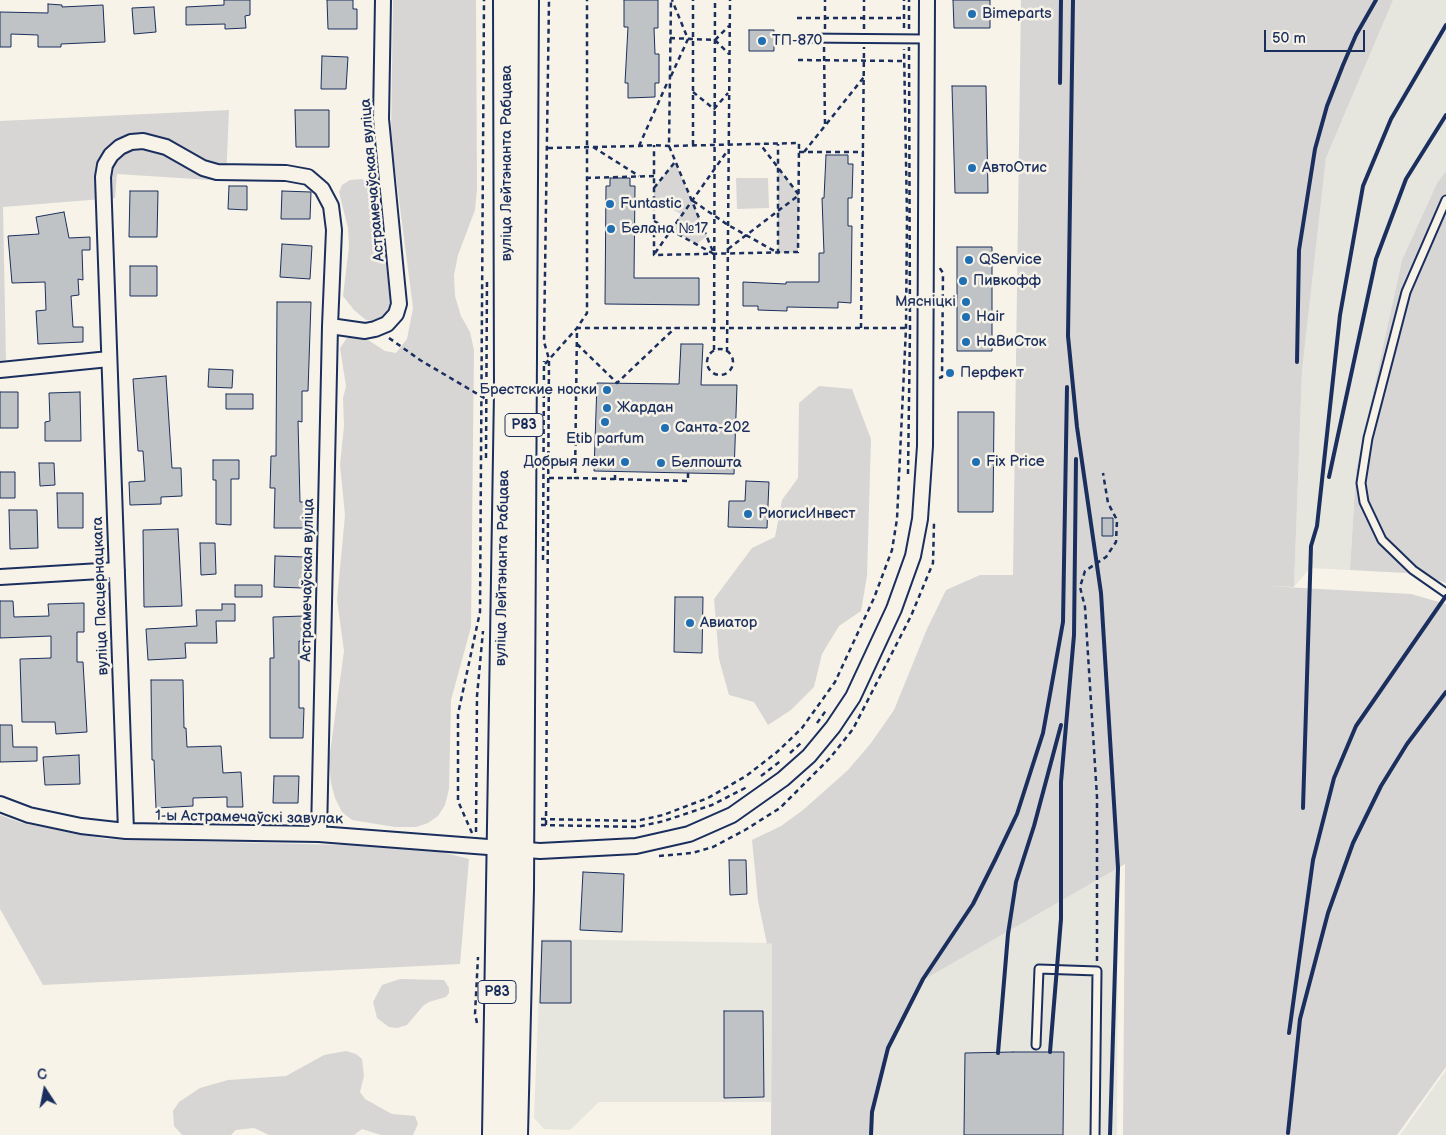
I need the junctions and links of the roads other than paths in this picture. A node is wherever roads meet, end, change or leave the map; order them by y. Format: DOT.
graph roads {
  1 [pos="383,0"];
  2 [pos="506,0"];
  3 [pos="526,0"];
  4 [pos="927,0"];
  5 [pos="803,38"];
  6 [pos="927,39"];
  7 [pos="286,173"];
  8 [pos="1446,200"];
  9 [pos="330,326"];
  10 [pos="109,359"];
  11 [pos="0,370"];
  12 [pos="117,570"];
  13 [pos="0,576"];
  14 [pos="1446,593"];
  15 [pos="0,804"];
  16 [pos="126,831"];
  17 [pos="319,834"];
  18 [pos="510,849"];
  19 [pos="1036,1045"];
  20 [pos="495,1135"];
  21 [pos="515,1135"];
  22 [pos="1094,1135"];
  1 -- 9 [label="street, Астрамечаўская вуліца"];
  2 -- 18 [label="highway, вуліца Лейтэнанта Рабцава / Р83"];
  3 -- 18 [label="highway, вуліца Лейтэнанта Рабцава / Р83"];
  4 -- 6 [label="street, 1-ы Астрамечаўскі завулак"];
  5 -- 6 [label="lane"];
  6 -- 18 [label="street, 1-ы Астрамечаўскі завулак"];
  7 -- 9 [label="street, Астрамечаўская вуліца"];
  7 -- 10 [label="street, вуліца Пасцернацкага"];
  8 -- 14 [label="lane"];
  9 -- 17 [label="street, Астрамечаўская вуліца"];
  10 -- 11 [label="street"];
  10 -- 12 [label="street, вуліца Пасцернацкага"];
  12 -- 13 [label="street"];
  12 -- 16 [label="street, вуліца Пасцернацкага"];
  15 -- 16 [label="street, 1-ы Астрамечаўскі завулак"];
  16 -- 17 [label="street, 1-ы Астрамечаўскі завулак"];
  17 -- 18 [label="street, 1-ы Астрамечаўскі завулак"];
  18 -- 20 [label="highway, вуліца Лейтэнанта Рабцава / Р83"];
  18 -- 21 [label="highway, вуліца Лейтэнанта Рабцава / Р83"];
  19 -- 22 [label="lane"];
}
